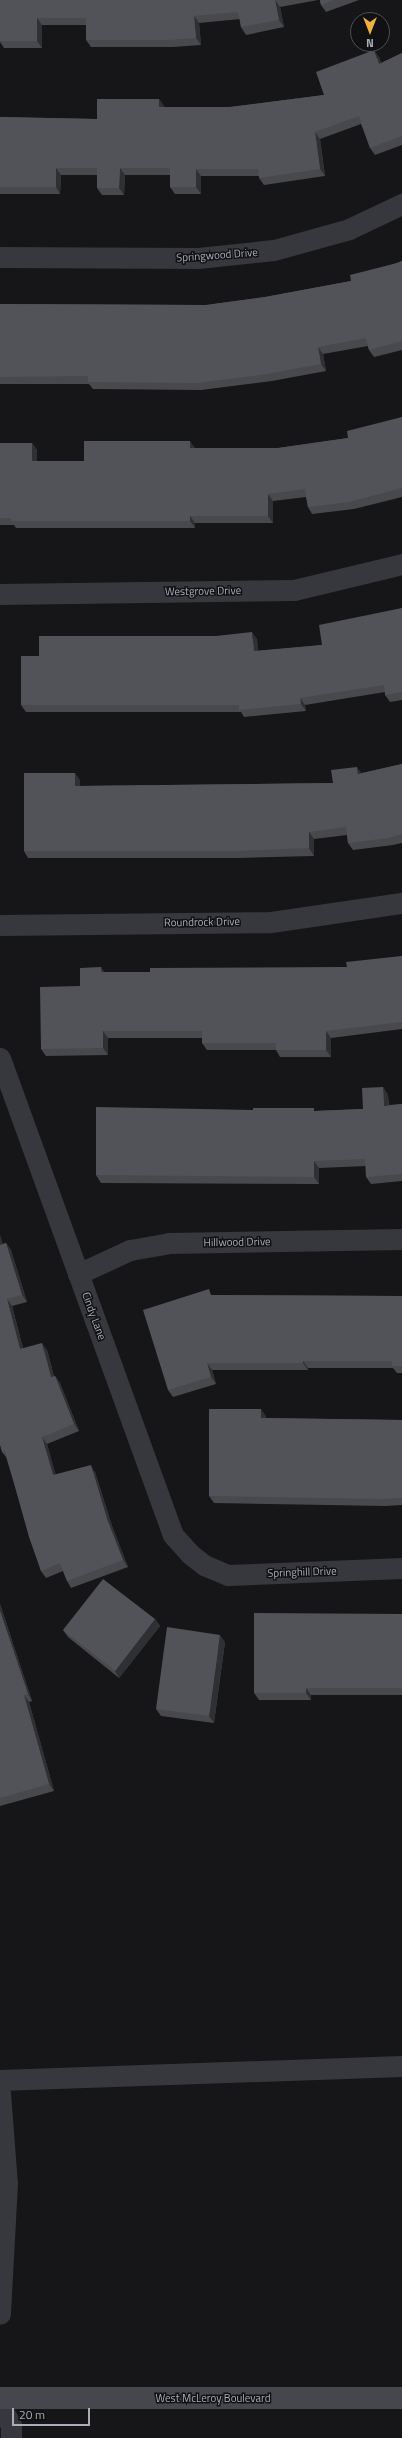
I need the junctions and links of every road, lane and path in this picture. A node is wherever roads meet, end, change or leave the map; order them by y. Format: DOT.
graph roads {
  1 [pos="402,204"];
  2 [pos="0,257"];
  3 [pos="402,564"];
  4 [pos="0,594"];
  5 [pos="402,903"];
  6 [pos="0,925"];
  7 [pos="0,1058"];
  8 [pos="402,1239"];
  9 [pos="78,1274"];
  10 [pos="204,1565"];
  11 [pos="402,1568"];
  12 [pos="402,2066"];
  13 [pos="0,2080"];
  14 [pos="0,2093"];
  15 [pos="0,2314"];
  16 [pos="0,2398"];
  17 [pos="402,2398"];
  18 [pos="0,2406"];
  19 [pos="11,2438"];
  1 -- 2 [label="street, Springwood Drive"];
  3 -- 4 [label="street, Westgrove Drive"];
  5 -- 6 [label="street, Roundrock Drive"];
  7 -- 9 [label="street, Cindy Lane"];
  8 -- 9 [label="street, Hillwood Drive"];
  9 -- 10 [label="street, Cindy Lane"];
  10 -- 11 [label="street, Springhill Drive"];
  12 -- 13 [label="street"];
  14 -- 15 [label="street"];
  16 -- 17 [label="main road, West McLeroy Boulevard"];
  18 -- 19 [label="street"];
}
